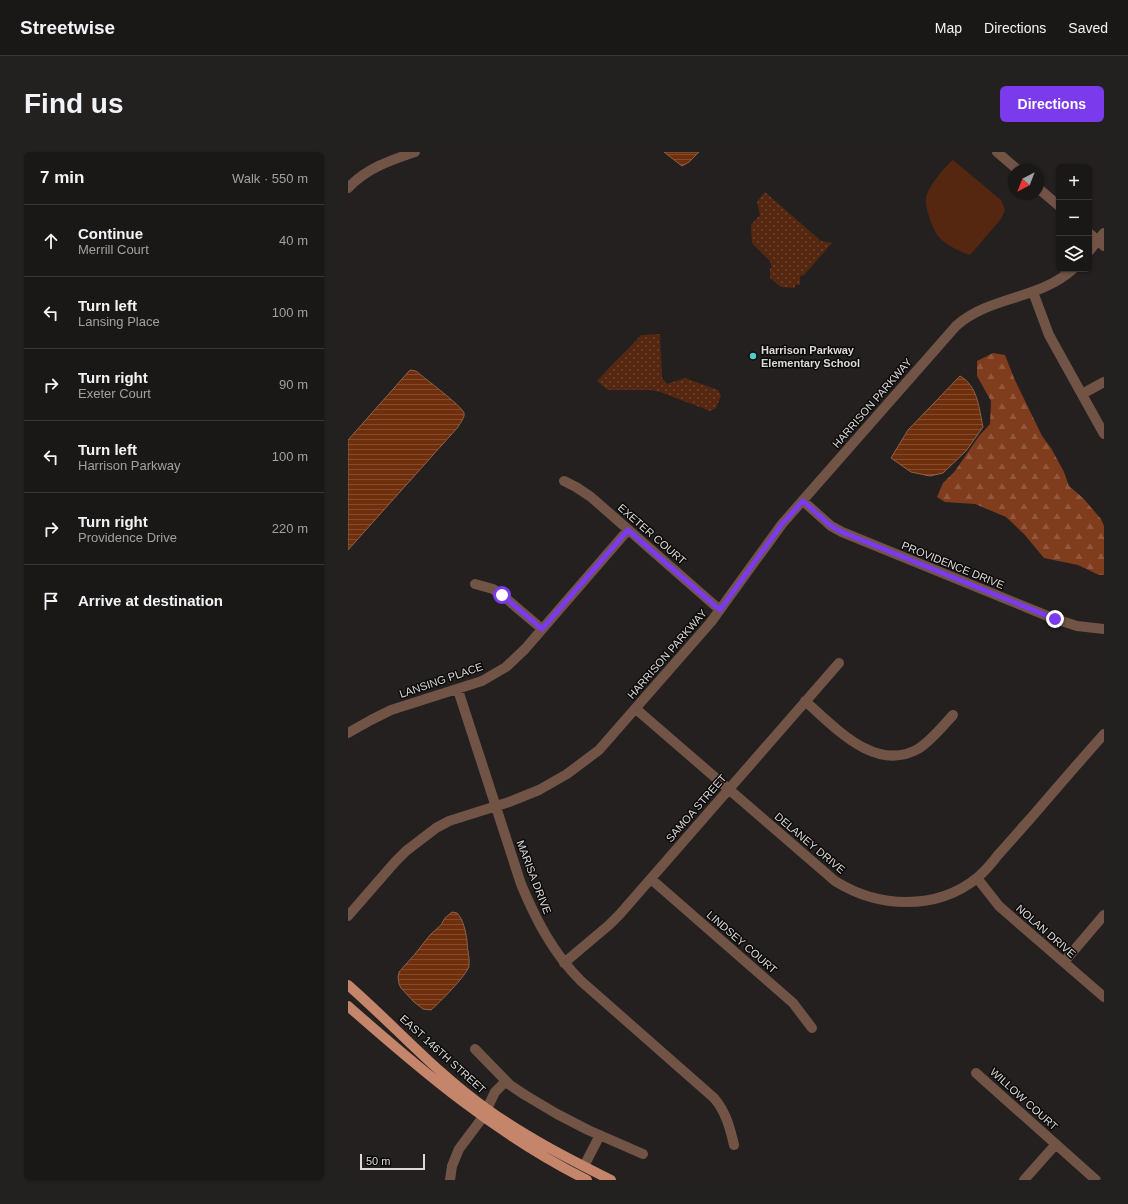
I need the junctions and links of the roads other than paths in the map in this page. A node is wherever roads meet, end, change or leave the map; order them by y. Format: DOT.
graph roads {
  1 [pos="415,152"];
  2 [pos="997,152"];
  3 [pos="1011,164"];
  4 [pos="348,188"];
  5 [pos="1044,193"];
  6 [pos="1056,203"];
  7 [pos="1092,234"];
  8 [pos="1102,239"];
  9 [pos="1092,248"];
  10 [pos="1069,272"];
  11 [pos="1033,292"];
  12 [pos="1104,382"];
  13 [pos="1082,394"];
  14 [pos="1104,434"];
  15 [pos="564,481"];
  16 [pos="803,501"];
  17 [pos="628,530"];
  18 [pos="475,584"];
  19 [pos="720,610"];
  20 [pos="542,629"];
  21 [pos="1104,629"];
  22 [pos="839,663"];
  23 [pos="458,690"];
  24 [pos="805,701"];
  25 [pos="636,709"];
  26 [pos="953,715"];
  27 [pos="348,733"];
  28 [pos="1104,734"];
  29 [pos="729,789"];
  30 [pos="496,806"];
  31 [pos="977,878"];
  32 [pos="651,879"];
  33 [pos="1104,915"];
  34 [pos="348,916"];
  35 [pos="1064,962"];
  36 [pos="564,963"];
  37 [pos="348,985"];
  38 [pos="1104,997"];
  39 [pos="348,1006"];
  40 [pos="812,1028"];
  41 [pos="475,1049"];
  42 [pos="976,1072"];
  43 [pos="506,1081"];
  44 [pos="485,1113"];
  45 [pos="600,1136"];
  46 [pos="1056,1144"];
  47 [pos="734,1145"];
  48 [pos="643,1154"];
  49 [pos="584,1166"];
  50 [pos="450,1180"];
  51 [pos="587,1180"];
  52 [pos="611,1180"];
  53 [pos="1024,1180"];
  54 [pos="1096,1180"];
  1 -- 4 [label="street"];
  2 -- 3 [label="street"];
  5 -- 6 [label="street"];
  7 -- 8 [label="street"];
  8 -- 9 [label="street"];
  10 -- 11 [label="street, HARRISON PARKWAY"];
  11 -- 13 [label="street"];
  11 -- 16 [label="street, HARRISON PARKWAY"];
  12 -- 13 [label="street"];
  13 -- 14 [label="street"];
  15 -- 17 [label="street, EXETER COURT"];
  16 -- 19 [label="street, HARRISON PARKWAY"];
  16 -- 21 [label="street, PROVIDENCE DRIVE"];
  17 -- 19 [label="street, EXETER COURT"];
  17 -- 20 [label="street, LANSING PLACE"];
  18 -- 20 [label="street"];
  19 -- 25 [label="street, HARRISON PARKWAY"];
  20 -- 23 [label="street, LANSING PLACE"];
  22 -- 24 [label="street, SAMOA STREET"];
  23 -- 27 [label="street, LANSING PLACE"];
  23 -- 30 [label="street, MARISA DRIVE"];
  24 -- 26 [label="street"];
  24 -- 29 [label="street, SAMOA STREET"];
  25 -- 29 [label="street, DELANEY DRIVE"];
  25 -- 30 [label="street, HARRISON PARKWAY"];
  28 -- 31 [label="street, DELANEY DRIVE"];
  29 -- 31 [label="street, DELANEY DRIVE"];
  29 -- 32 [label="street, SAMOA STREET"];
  30 -- 34 [label="street, HARRISON PARKWAY"];
  30 -- 36 [label="street, MARISA DRIVE"];
  31 -- 35 [label="street, NOLAN DRIVE"];
  32 -- 36 [label="street, SAMOA STREET"];
  32 -- 40 [label="street, LINDSEY COURT"];
  33 -- 35 [label="street"];
  35 -- 38 [label="street, NOLAN DRIVE"];
  36 -- 47 [label="street, MARISA DRIVE"];
  37 -- 44 [label="main road, EAST 146TH STREET"];
  39 -- 44 [label="main road, EAST 146TH STREET"];
  41 -- 43 [label="street, EAST 146TH STREET"];
  42 -- 46 [label="street, WILLOW COURT"];
  43 -- 44 [label="street"];
  43 -- 45 [label="street, EAST 146TH STREET"];
  44 -- 49 [label="main road, EAST 146TH STREET"];
  44 -- 50 [label="street"];
  44 -- 51 [label="main road, EAST 146TH STREET"];
  45 -- 48 [label="street, EAST 146TH STREET"];
  45 -- 49 [label="street"];
  46 -- 53 [label="street"];
  46 -- 54 [label="street, WILLOW COURT"];
  49 -- 52 [label="main road, EAST 146TH STREET"];
}
